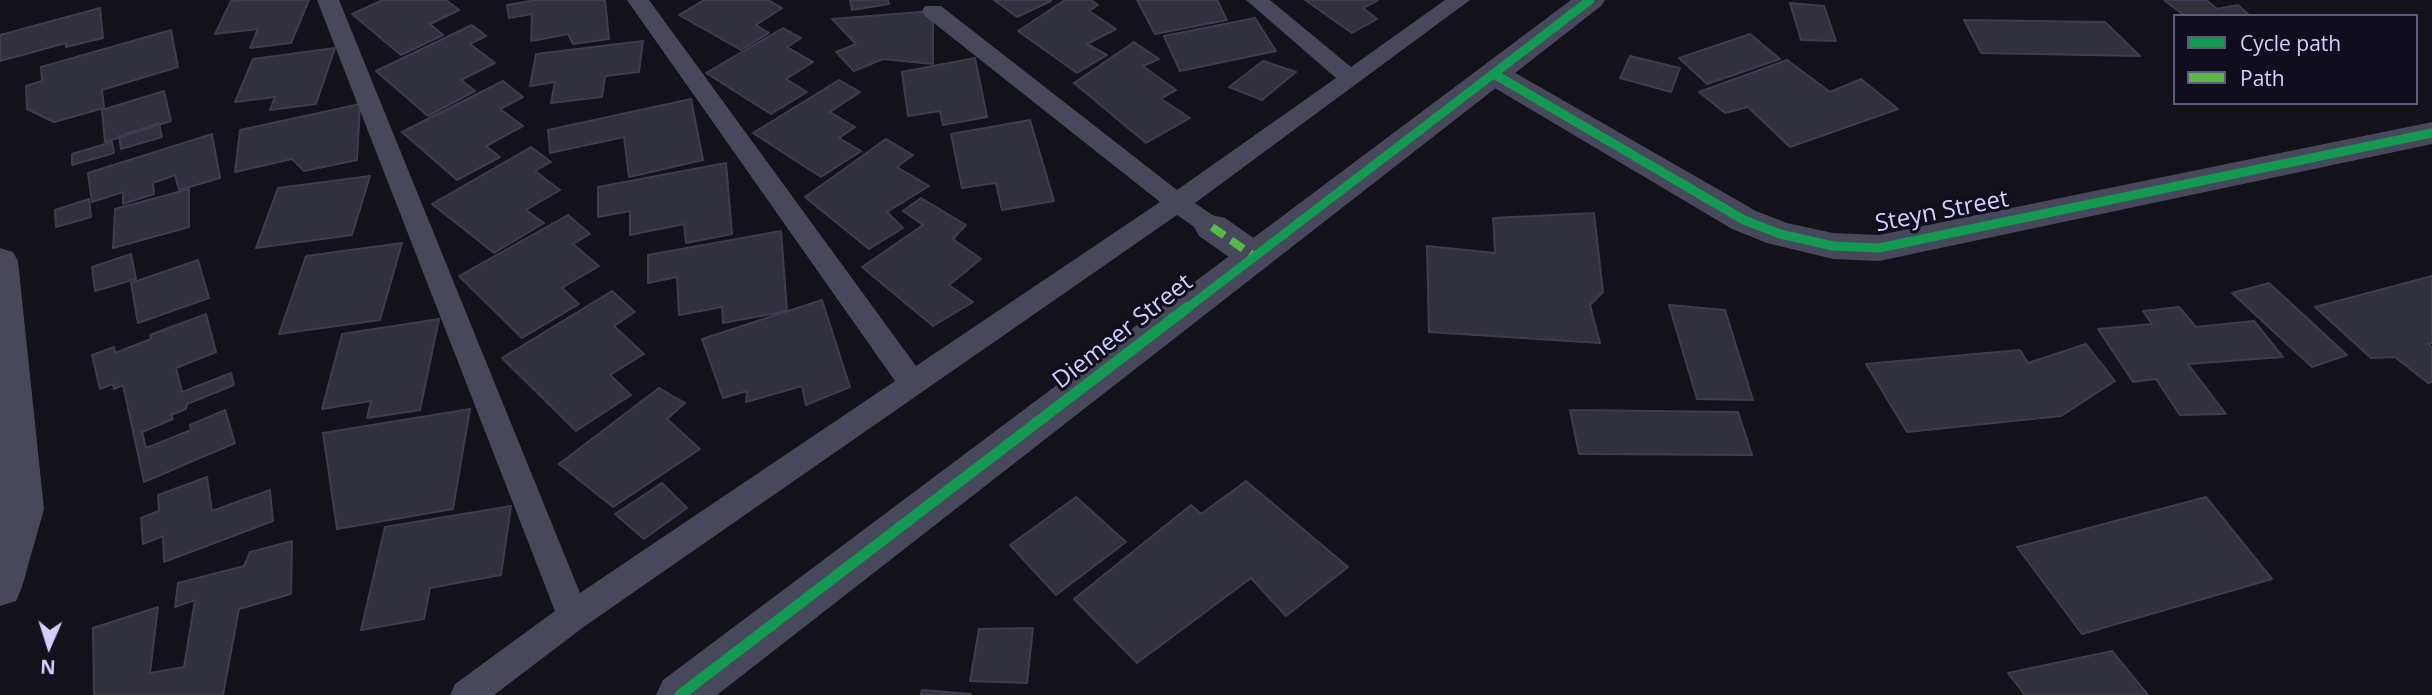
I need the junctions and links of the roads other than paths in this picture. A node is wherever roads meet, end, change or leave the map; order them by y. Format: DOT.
graph roads {
  1 [pos="328,0"];
  2 [pos="638,0"];
  3 [pos="1257,0"];
  4 [pos="1459,0"];
  5 [pos="1590,0"];
  6 [pos="933,11"];
  7 [pos="1494,74"];
  8 [pos="1350,78"];
  9 [pos="2432,133"];
  10 [pos="1177,203"];
  11 [pos="1212,227"];
  12 [pos="1255,257"];
  13 [pos="0,261"];
  14 [pos="914,384"];
  15 [pos="0,587"];
  16 [pos="573,616"];
  17 [pos="467,695"];
  18 [pos="680,695"];
  1 -- 16 [label="lane"];
  2 -- 14 [label="lane"];
  3 -- 8 [label="lane"];
  4 -- 8 [label="lane"];
  5 -- 7 [label="street, Diemeer Street"];
  6 -- 10 [label="lane"];
  7 -- 9 [label="street, Steyn Street"];
  7 -- 12 [label="street, Diemeer Street"];
  8 -- 10 [label="lane"];
  10 -- 11 [label="lane"];
  10 -- 14 [label="lane"];
  11 -- 12 [label="street"];
  12 -- 18 [label="street, Diemeer Street"];
  13 -- 15 [label="street"];
  14 -- 16 [label="lane"];
  16 -- 17 [label="lane"];
}
